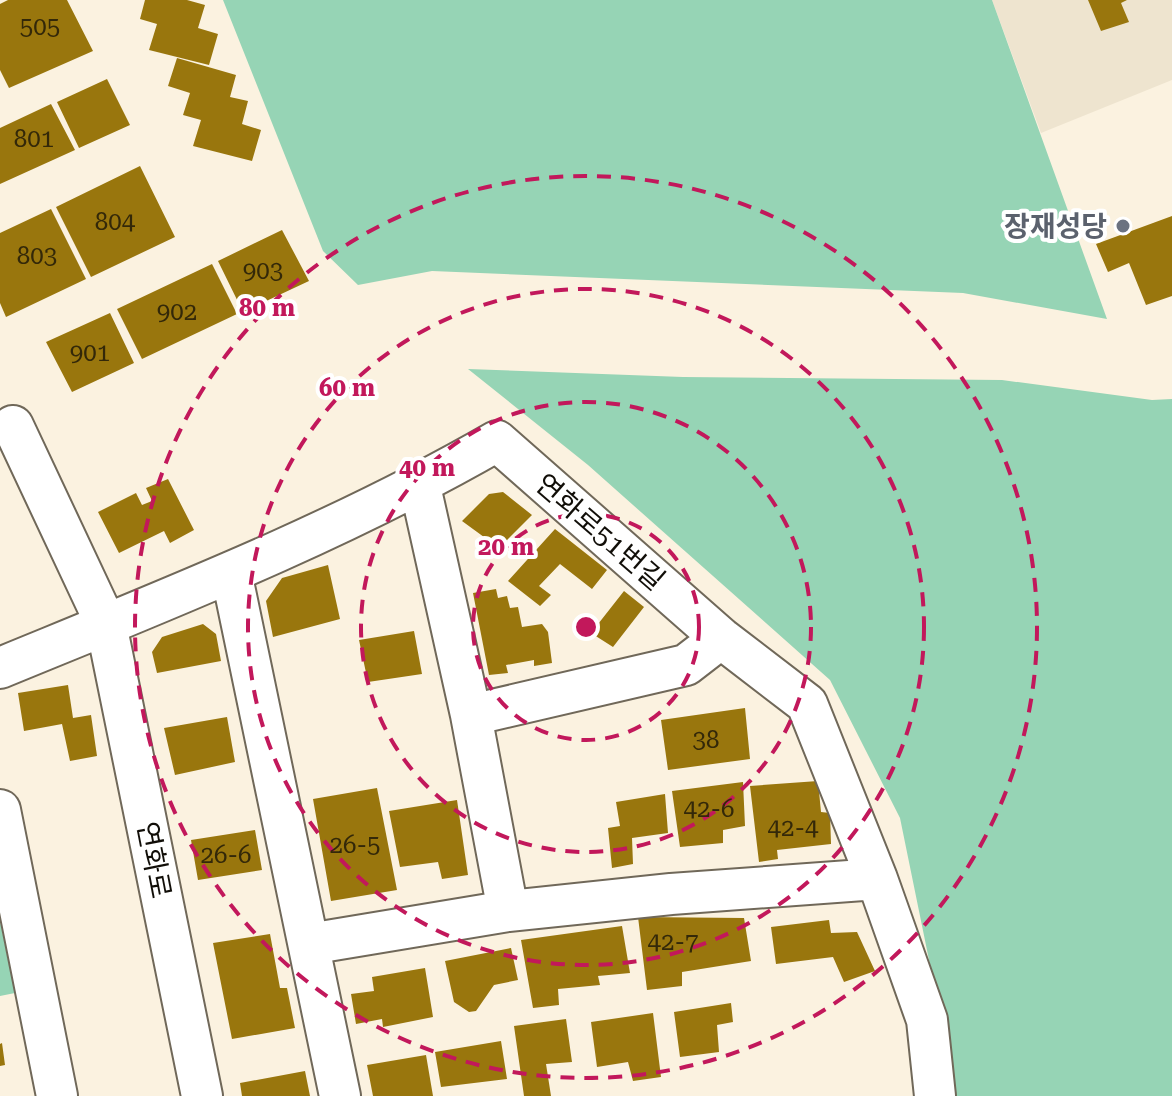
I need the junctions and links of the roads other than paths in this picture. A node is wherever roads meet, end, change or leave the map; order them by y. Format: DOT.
graph roads {
  1 [pos="13,426"];
  2 [pos="420,486"];
  3 [pos="231,572"];
  4 [pos="106,624"];
  5 [pos="721,638"];
  6 [pos="0,668"];
  7 [pos="471,715"];
  8 [pos="0,810"];
  9 [pos="877,879"];
  10 [pos="508,911"];
  11 [pos="309,944"];
  12 [pos="57,1096"];
  13 [pos="202,1096"];
  14 [pos="340,1096"];
  15 [pos="935,1096"];
  1 -- 4 [label="street, 연화로"];
  2 -- 3 [label="street, 연화로51번길"];
  2 -- 5 [label="street, 연화로51번길"];
  2 -- 7 [label="street"];
  3 -- 4 [label="street, 연화로51번길"];
  3 -- 11 [label="street"];
  4 -- 6 [label="street, 연화로51번길"];
  4 -- 13 [label="street, 연화로"];
  5 -- 7 [label="street"];
  5 -- 9 [label="street, 연화로51번길"];
  7 -- 10 [label="street"];
  8 -- 12 [label="street"];
  9 -- 10 [label="street"];
  9 -- 15 [label="street, 연화로51번길"];
  10 -- 11 [label="street"];
  11 -- 14 [label="street"];
}
